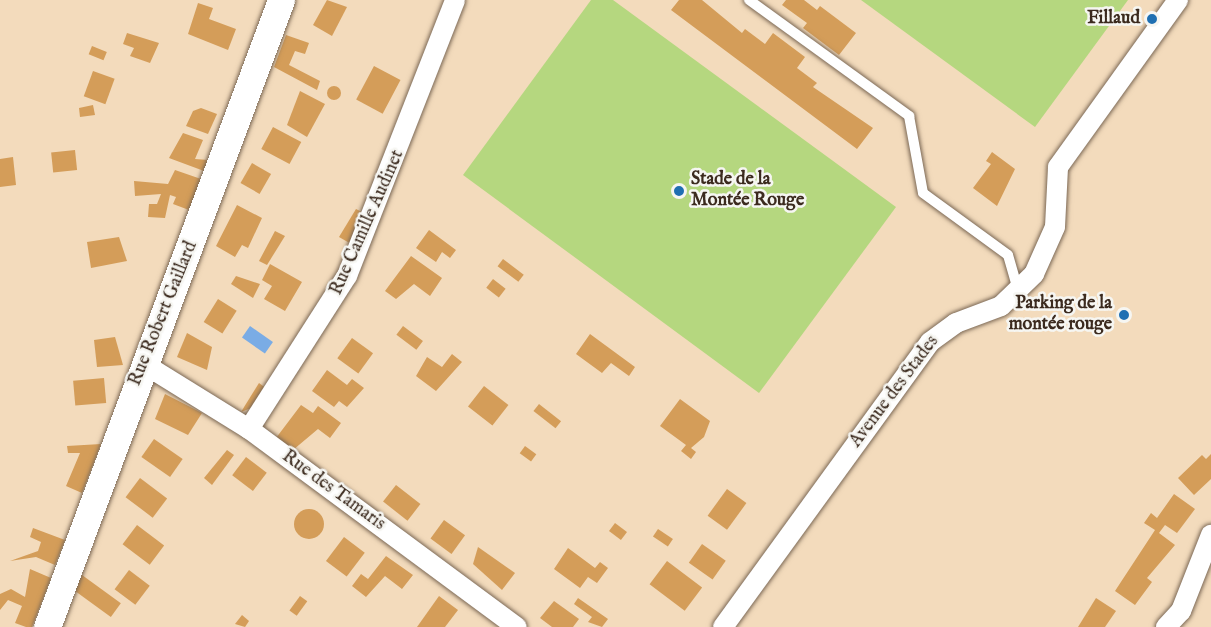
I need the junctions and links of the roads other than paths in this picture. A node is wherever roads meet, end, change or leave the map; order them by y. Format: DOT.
graph roads {
  1 [pos="281,0"];
  2 [pos="455,0"];
  3 [pos="749,0"];
  4 [pos="1178,0"];
  5 [pos="1018,293"];
  6 [pos="144,364"];
  7 [pos="249,429"];
  8 [pos="1211,535"];
  9 [pos="47,627"];
  10 [pos="517,627"];
  11 [pos="723,627"];
  12 [pos="1166,627"];
  1 -- 6 [label="street, Rue Robert Gaillard"];
  2 -- 7 [label="street, Rue Camille Audinet"];
  3 -- 5 [label="lane"];
  4 -- 5 [label="street, Avenue des Stades"];
  5 -- 11 [label="street, Avenue des Stades"];
  6 -- 7 [label="street, Rue des Tamaris"];
  6 -- 9 [label="street, Rue Robert Gaillard"];
  7 -- 10 [label="street, Rue des Tamaris"];
  8 -- 12 [label="street"];
}
